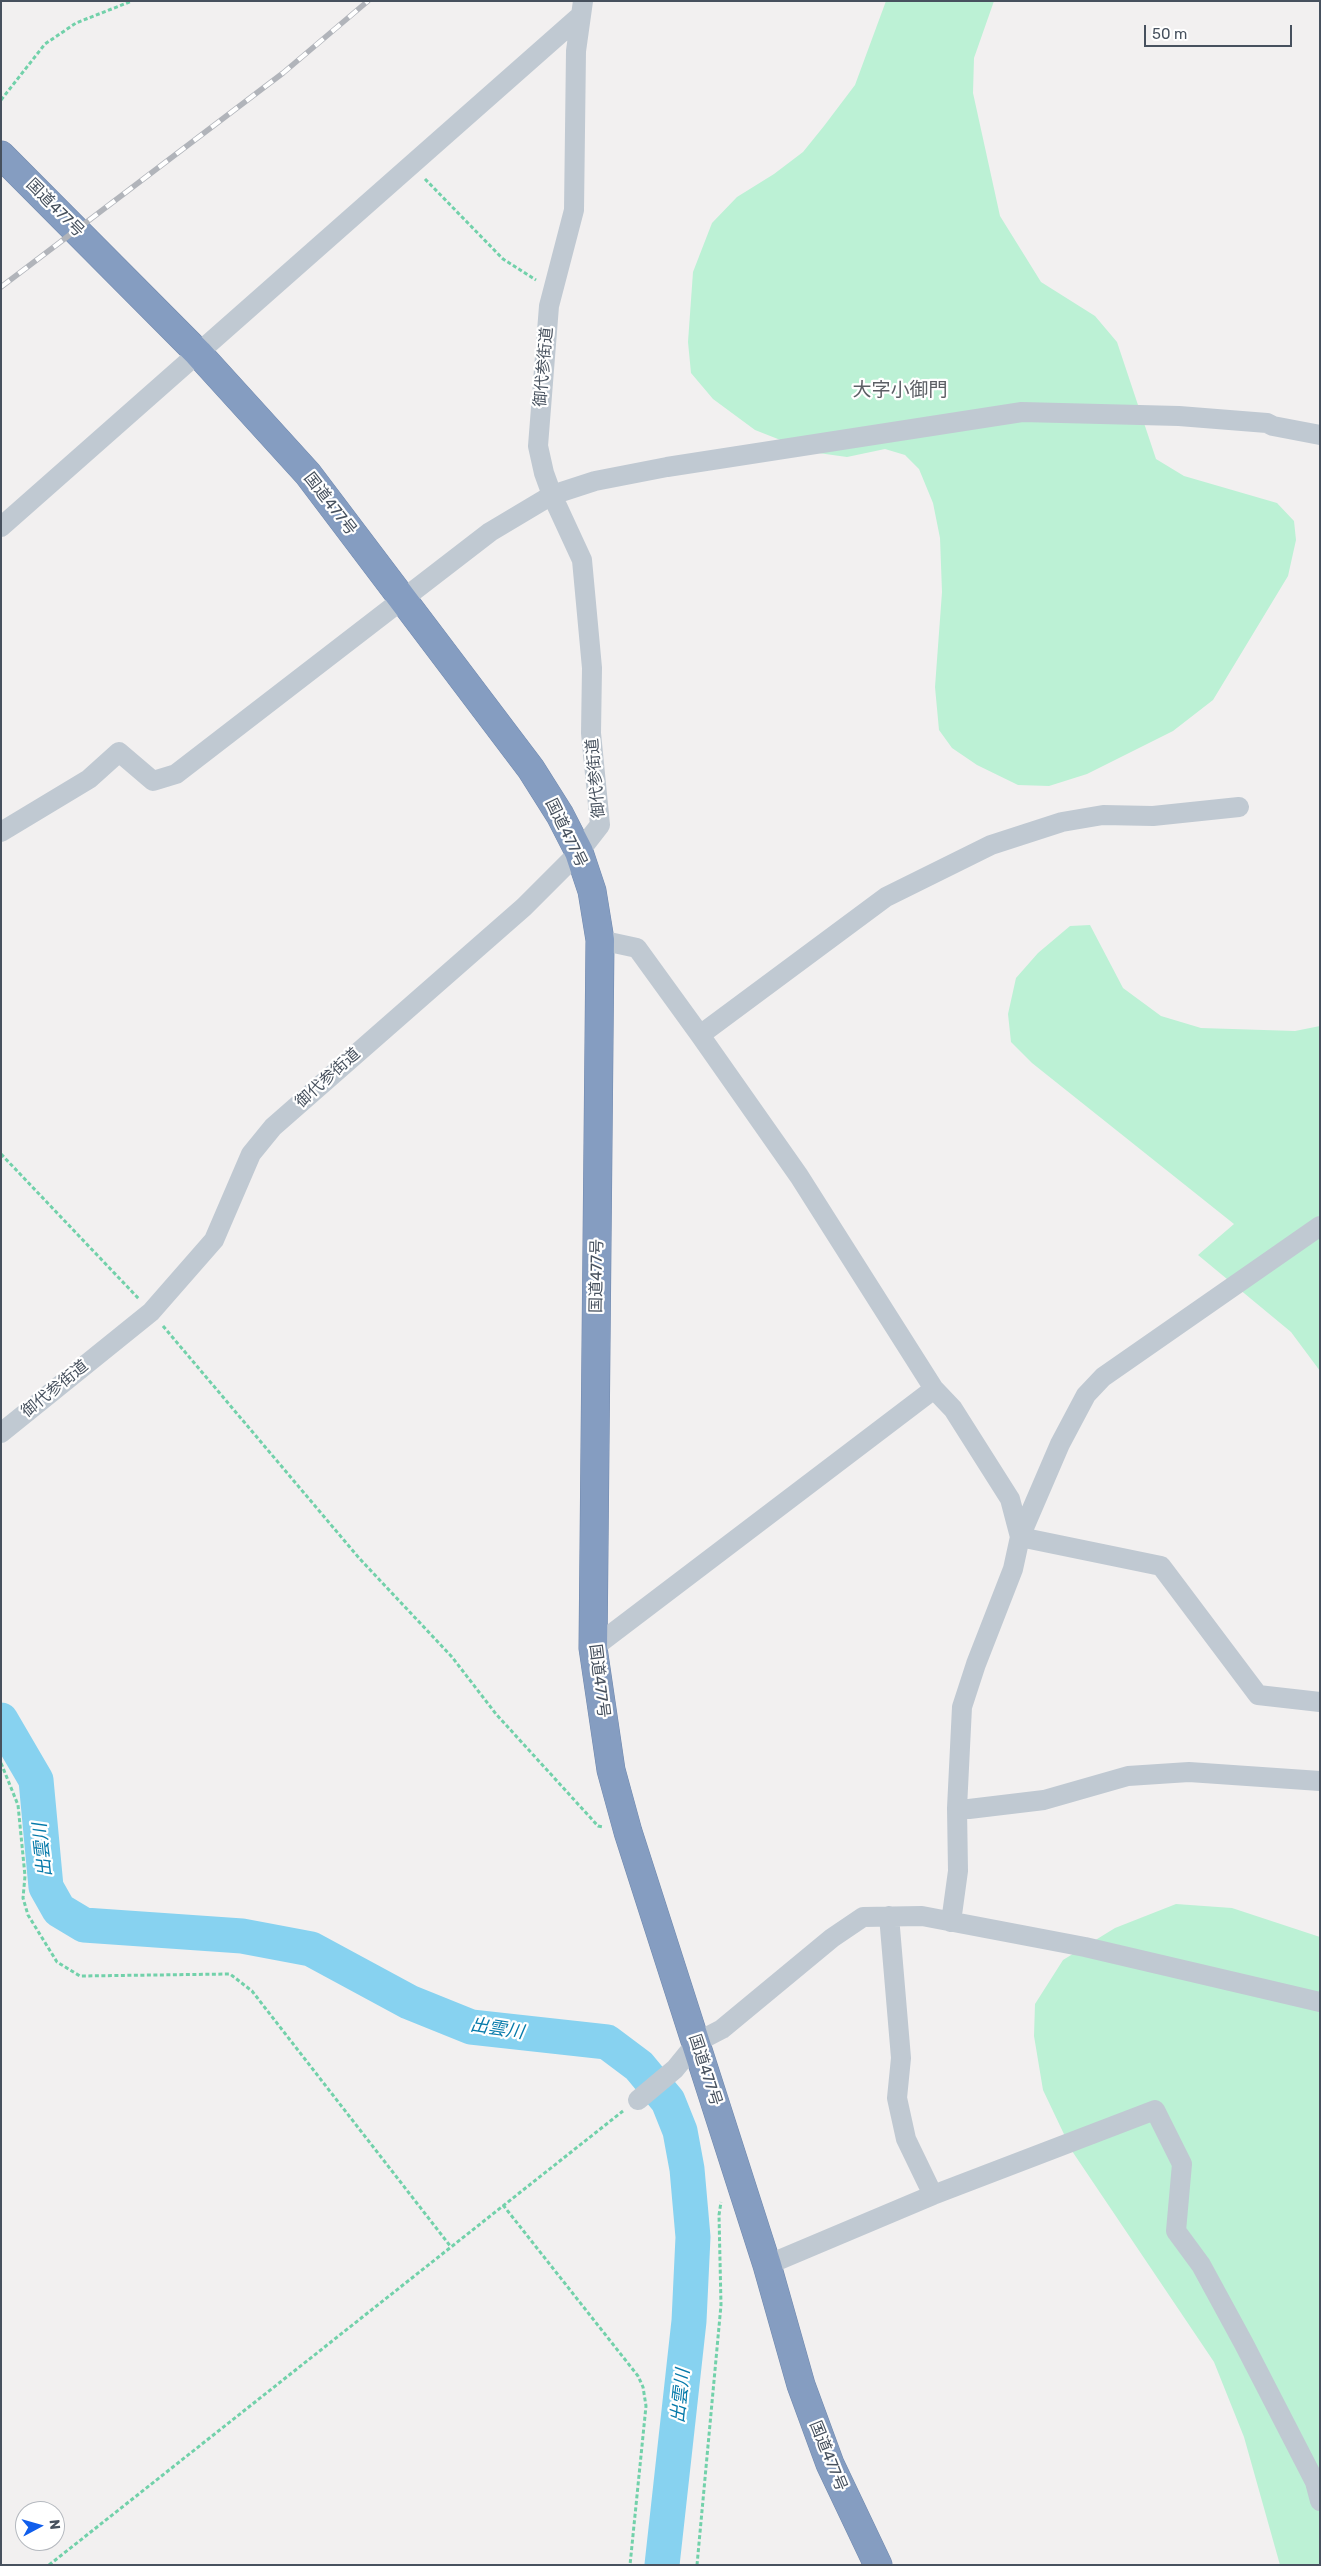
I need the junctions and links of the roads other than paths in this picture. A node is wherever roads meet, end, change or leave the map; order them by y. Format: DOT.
graph roads {
  1 [pos="581,8"];
  2 [pos="1,155"];
  3 [pos="198,353"];
  4 [pos="1320,435"];
  5 [pos="552,495"];
  6 [pos="1,527"];
  7 [pos="402,598"];
  8 [pos="1239,807"];
  9 [pos="1,832"];
  10 [pos="579,852"];
  11 [pos="600,940"];
  12 [pos="700,1035"];
  13 [pos="1320,1226"];
  14 [pos="934,1389"];
  15 [pos="1,1433"];
  16 [pos="1020,1537"];
  17 [pos="593,1648"];
  18 [pos="1320,1702"];
  19 [pos="1320,1781"];
  20 [pos="957,1808"];
  21 [pos="889,1916"];
  22 [pos="951,1922"];
  23 [pos="1320,2002"];
  24 [pos="696,2042"];
  25 [pos="638,2100"];
  26 [pos="933,2195"];
  27 [pos="767,2265"];
  28 [pos="1320,2501"];
  29 [pos="878,2565"];
  1 -- 3 [label="street"];
  1 -- 5 [label="street, 御代参街道"];
  2 -- 3 [label="highway, 国道477号"];
  3 -- 6 [label="street"];
  3 -- 7 [label="highway, 国道477号"];
  4 -- 5 [label="street"];
  5 -- 7 [label="street"];
  5 -- 10 [label="street, 御代参街道"];
  7 -- 9 [label="street"];
  7 -- 10 [label="highway, 国道477号"];
  8 -- 12 [label="street"];
  10 -- 11 [label="highway, 国道477号"];
  10 -- 15 [label="street, 御代参街道"];
  11 -- 12 [label="street"];
  11 -- 17 [label="highway, 国道477号"];
  12 -- 14 [label="street"];
  13 -- 16 [label="street"];
  14 -- 16 [label="street"];
  14 -- 17 [label="street"];
  16 -- 18 [label="street"];
  16 -- 20 [label="street"];
  17 -- 24 [label="highway, 国道477号"];
  19 -- 20 [label="street"];
  20 -- 22 [label="street"];
  21 -- 22 [label="street"];
  21 -- 24 [label="street"];
  21 -- 26 [label="street"];
  22 -- 23 [label="street"];
  24 -- 25 [label="street"];
  24 -- 27 [label="highway, 国道477号"];
  26 -- 27 [label="street"];
  26 -- 28 [label="street"];
  27 -- 29 [label="highway, 国道477号"];
}
